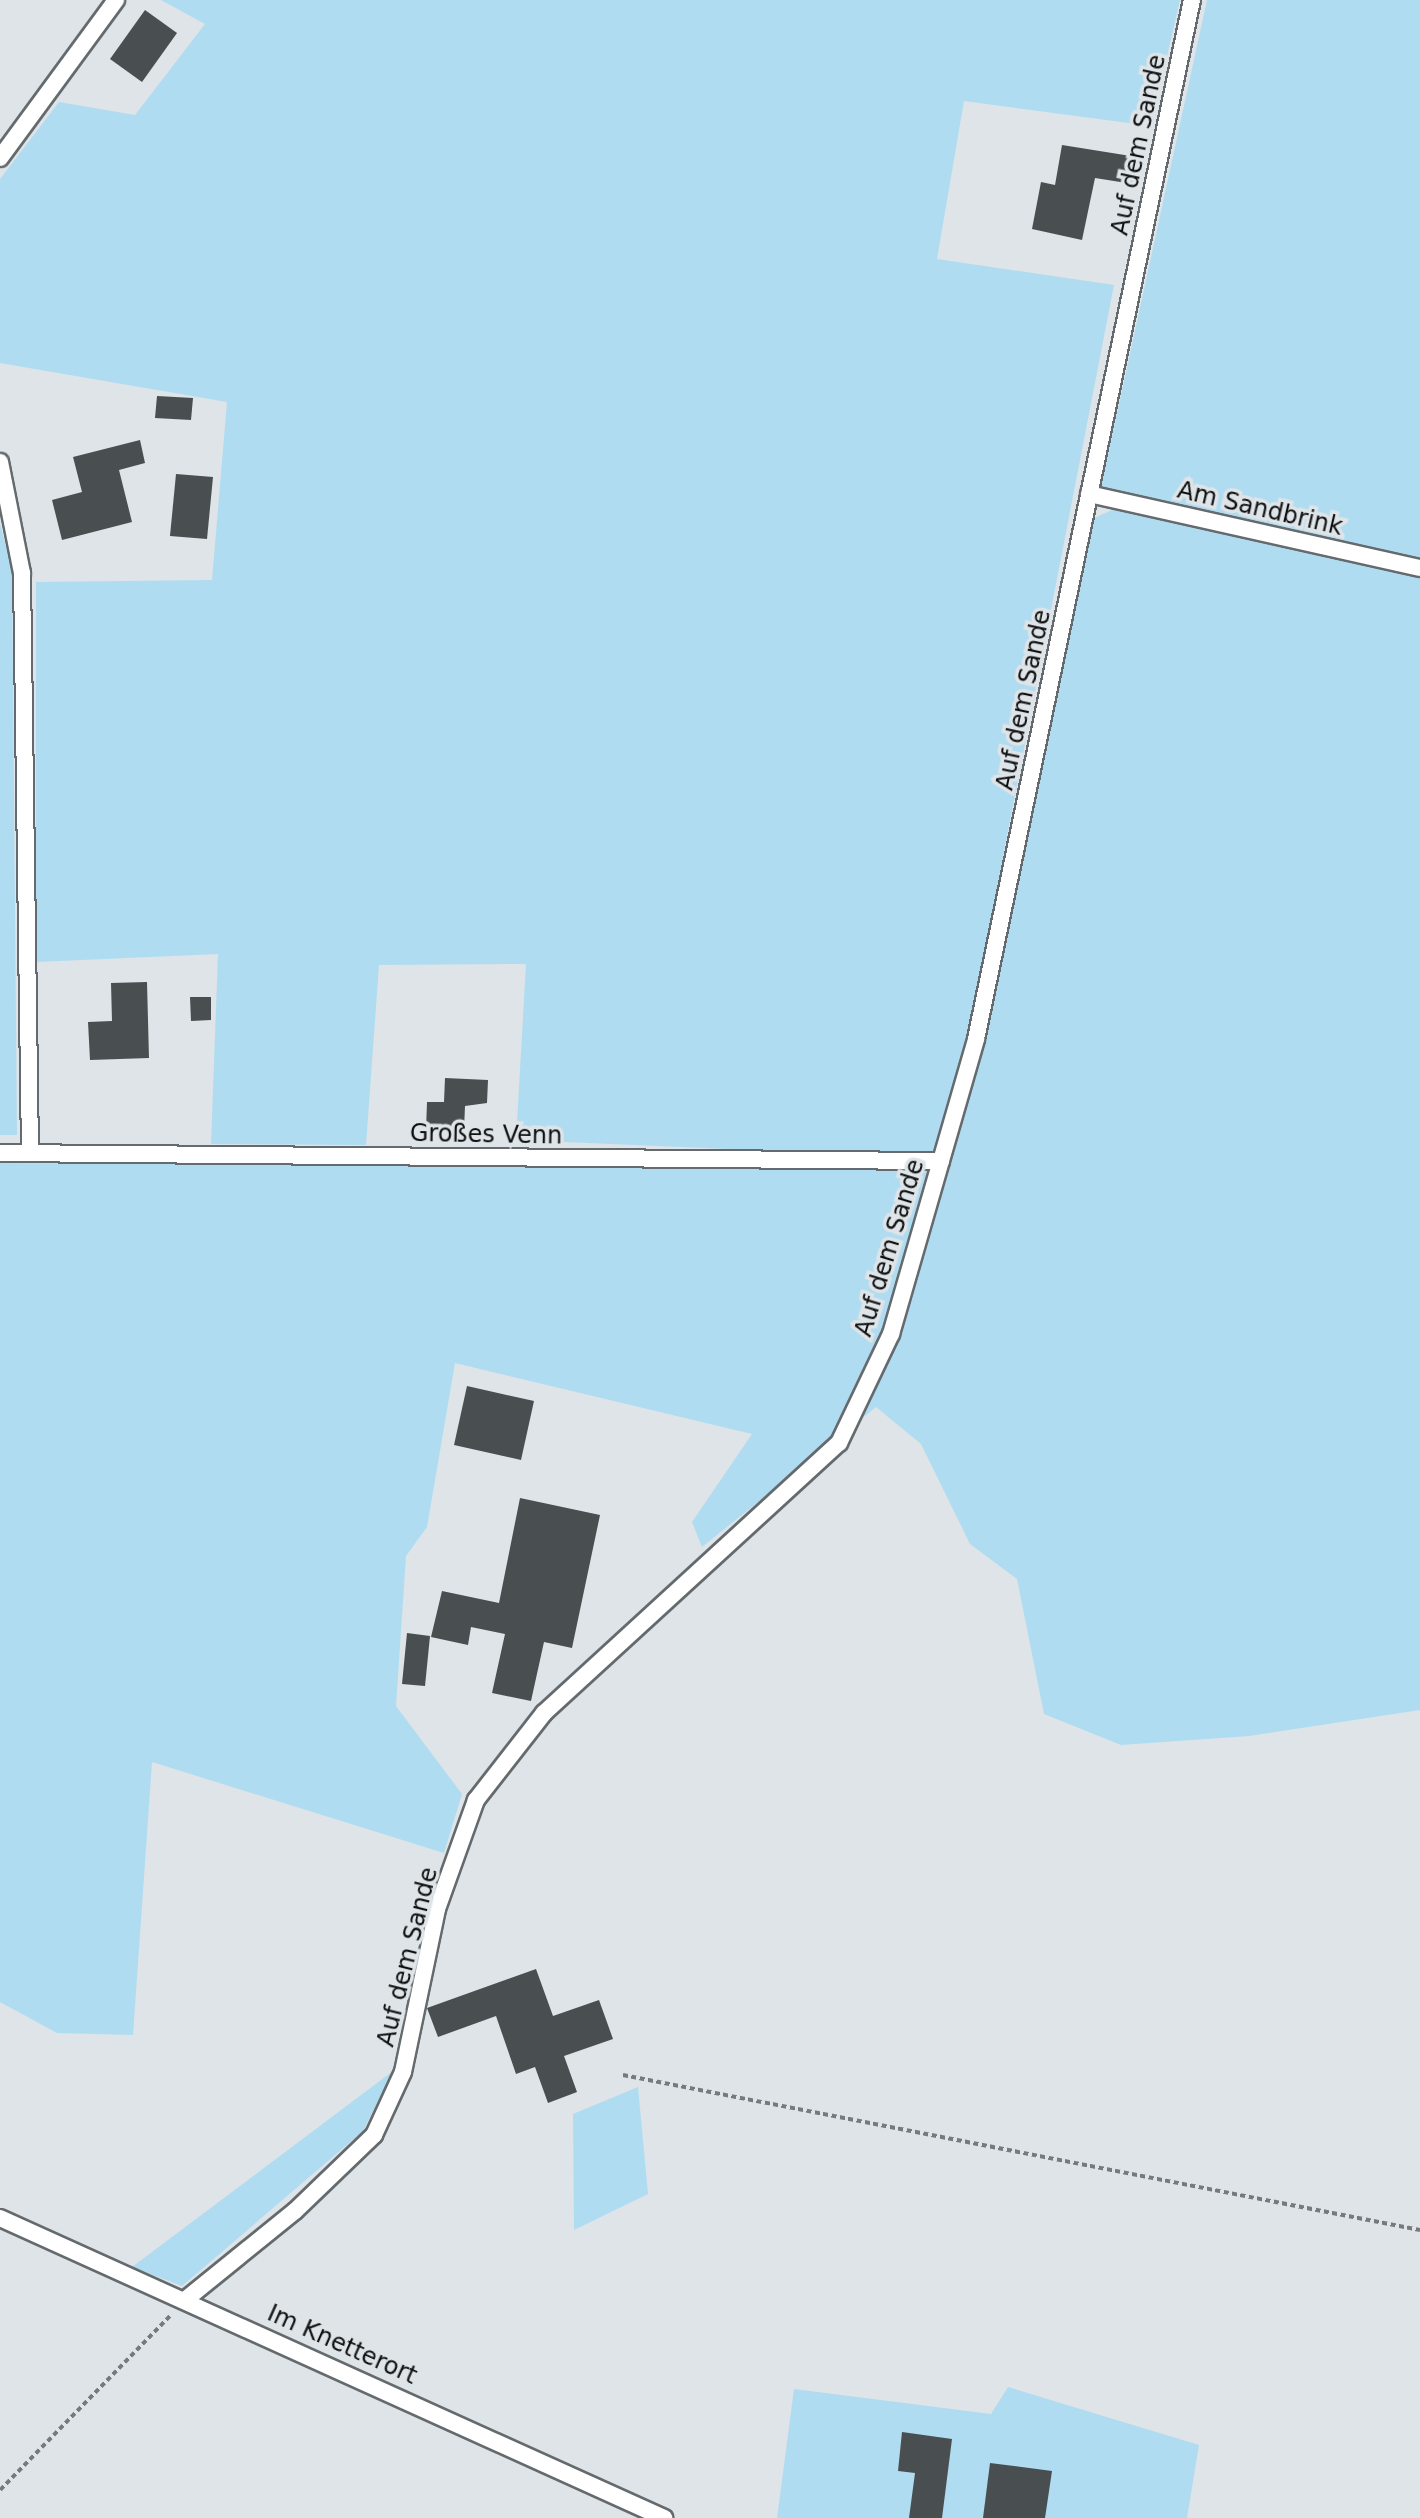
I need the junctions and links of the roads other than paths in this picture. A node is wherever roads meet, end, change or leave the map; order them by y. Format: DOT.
graph roads {
  1 [pos="116,0"];
  2 [pos="1192,0"];
  3 [pos="0,158"];
  4 [pos="0,462"];
  5 [pos="1089,494"];
  6 [pos="1420,568"];
  7 [pos="0,1153"];
  8 [pos="30,1153"];
  9 [pos="941,1161"];
  10 [pos="0,2218"];
  11 [pos="185,2300"];
  12 [pos="664,2518"];
  1 -- 3 [label="street"];
  2 -- 5 [label="street, Auf dem Sande"];
  4 -- 8 [label="street"];
  5 -- 6 [label="street, Am Sandbrink"];
  5 -- 9 [label="street, Auf dem Sande"];
  7 -- 8 [label="street, Großes Venn"];
  8 -- 9 [label="street, Großes Venn"];
  9 -- 11 [label="street, Auf dem Sande"];
  10 -- 11 [label="street, Im Knetterort"];
  11 -- 12 [label="street, Im Knetterort"];
}
